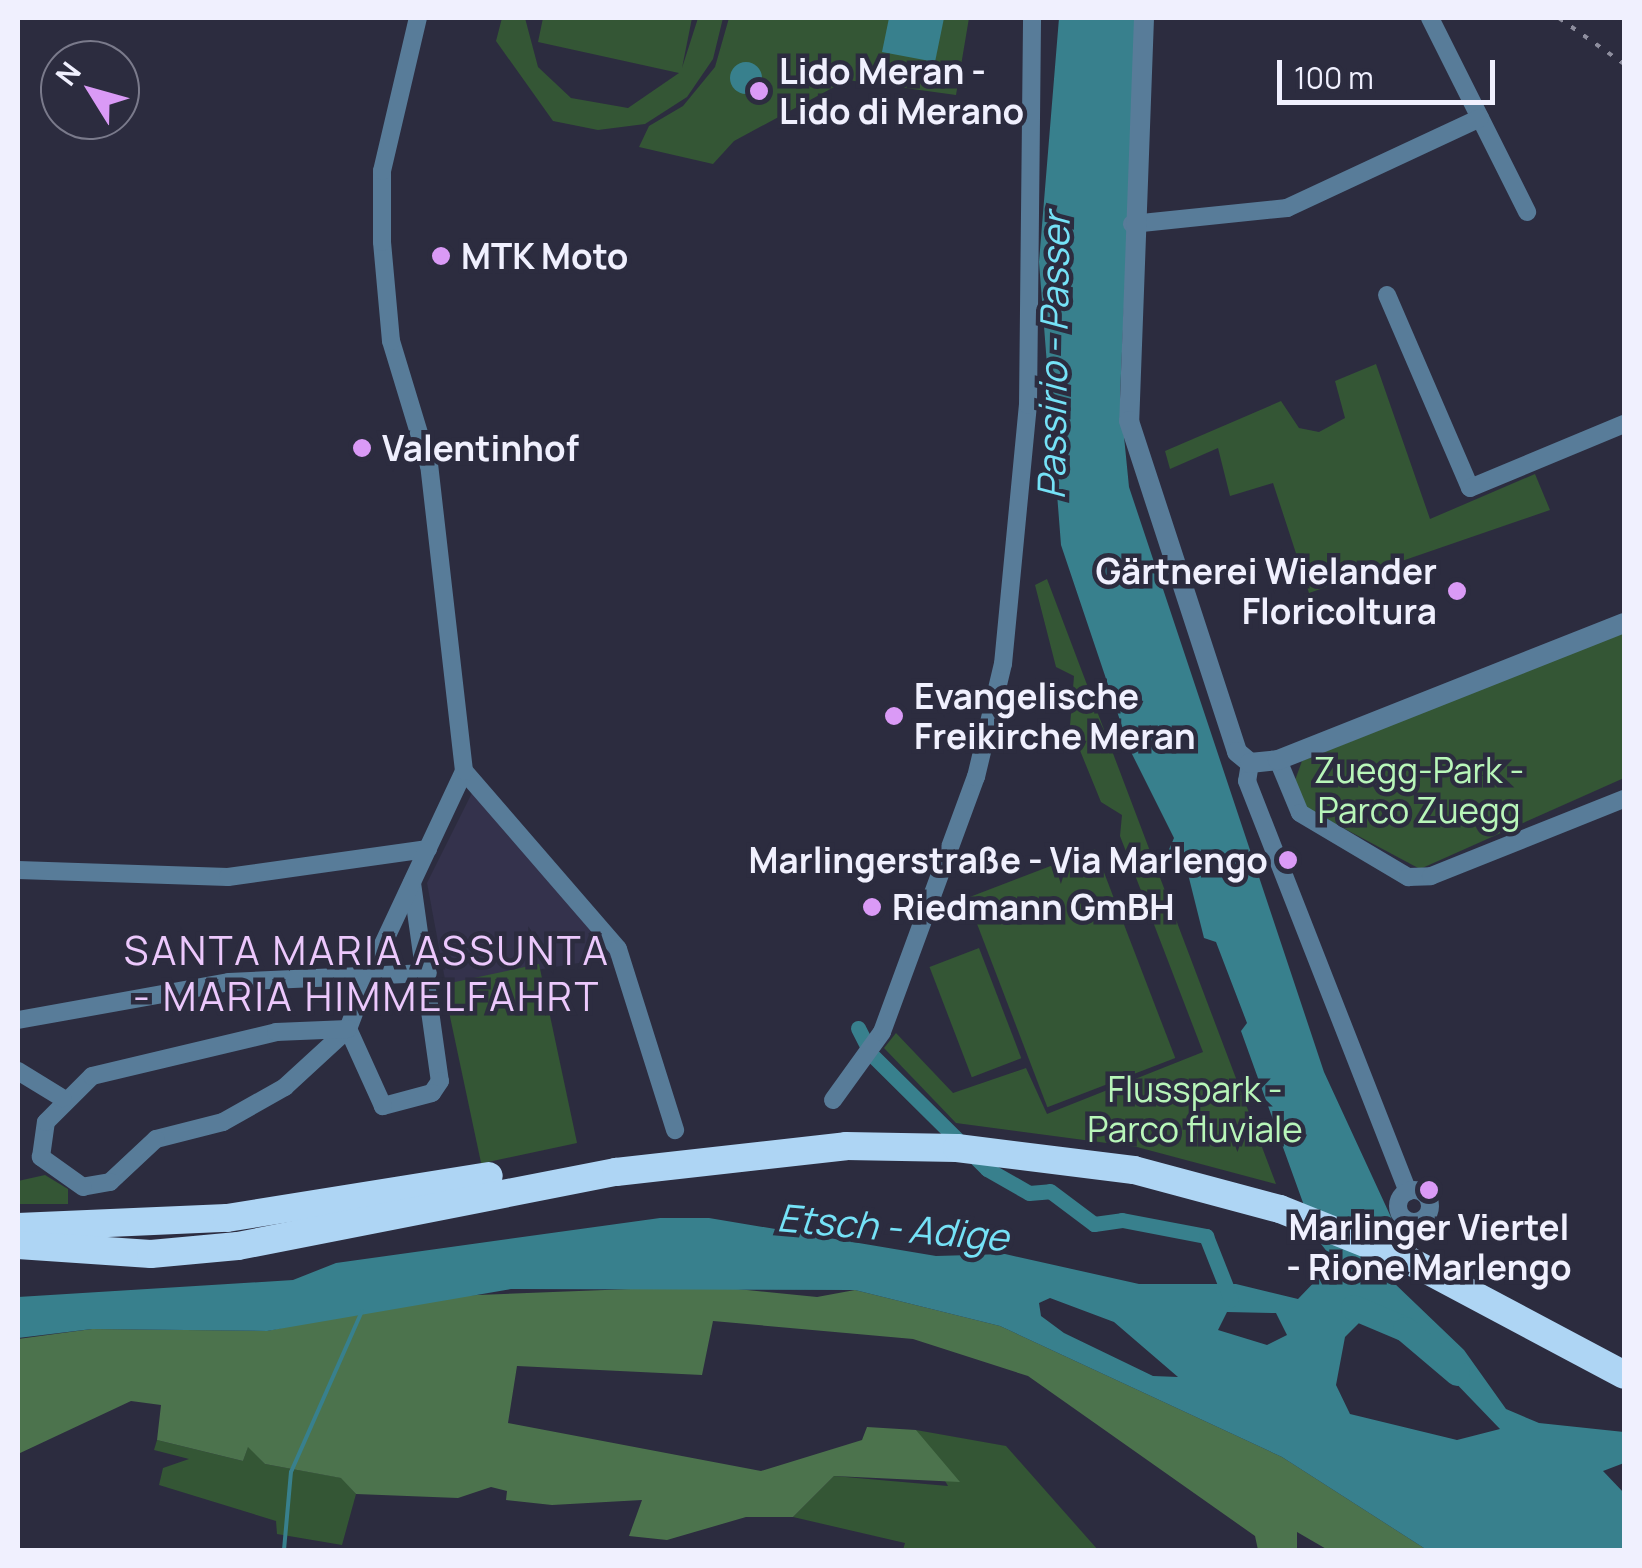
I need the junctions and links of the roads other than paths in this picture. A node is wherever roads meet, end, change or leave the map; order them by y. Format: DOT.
graph roads {
  1 [pos="418,18"];
  2 [pos="1032,18"];
  3 [pos="1144,18"];
  4 [pos="1430,18"];
  5 [pos="1480,118"];
  6 [pos="1527,212"];
  7 [pos="1132,224"];
  8 [pos="1386,295"];
  9 [pos="1624,424"];
  10 [pos="1624,623"];
  11 [pos="1278,760"];
  12 [pos="1250,763"];
  13 [pos="464,770"];
  14 [pos="1624,799"];
  15 [pos="428,849"];
  16 [pos="18,870"];
  17 [pos="412,882"];
  18 [pos="428,973"];
  19 [pos="369,974"];
  20 [pos="18,1020"];
  21 [pos="348,1028"];
  22 [pos="18,1071"];
  23 [pos="62,1098"];
  24 [pos="833,1100"];
  25 [pos="676,1130"];
  26 [pos="846,1138"];
  27 [pos="1408,1192"];
  28 [pos="18,1214"];
  29 [pos="18,1227"];
  30 [pos="62,1228"];
  31 [pos="18,1245"];
  32 [pos="79,1252"];
  33 [pos="1412,1254"];
  34 [pos="18,1258"];
  35 [pos="1624,1355"];
  36 [pos="1624,1375"];
  1 -- 13 [label="street"];
  2 -- 24 [label="street"];
  3 -- 7 [label="street"];
  4 -- 5 [label="street"];
  5 -- 6 [label="street"];
  5 -- 7 [label="street"];
  7 -- 12 [label="street"];
  8 -- 9 [label="street"];
  10 -- 11 [label="street"];
  11 -- 12 [label="street"];
  11 -- 14 [label="street"];
  12 -- 27 [label="street"];
  13 -- 15 [label="street"];
  13 -- 25 [label="street"];
  15 -- 16 [label="street"];
  15 -- 17 [label="street"];
  17 -- 18 [label="street"];
  17 -- 19 [label="street"];
  18 -- 19 [label="street"];
  18 -- 21 [label="street"];
  19 -- 20 [label="street"];
  19 -- 21 [label="street"];
  21 -- 23 [label="street"];
  21 -- 23 [label="street"];
  22 -- 23 [label="street"];
  26 -- 30 [label="highway"];
  26 -- 32 [label="highway"];
  26 -- 33 [label="highway"];
  26 -- 33 [label="highway"];
  28 -- 30 [label="highway"];
  29 -- 30 [label="highway"];
  31 -- 32 [label="highway"];
  32 -- 34 [label="highway"];
  33 -- 35 [label="highway"];
  33 -- 36 [label="highway"];
}
